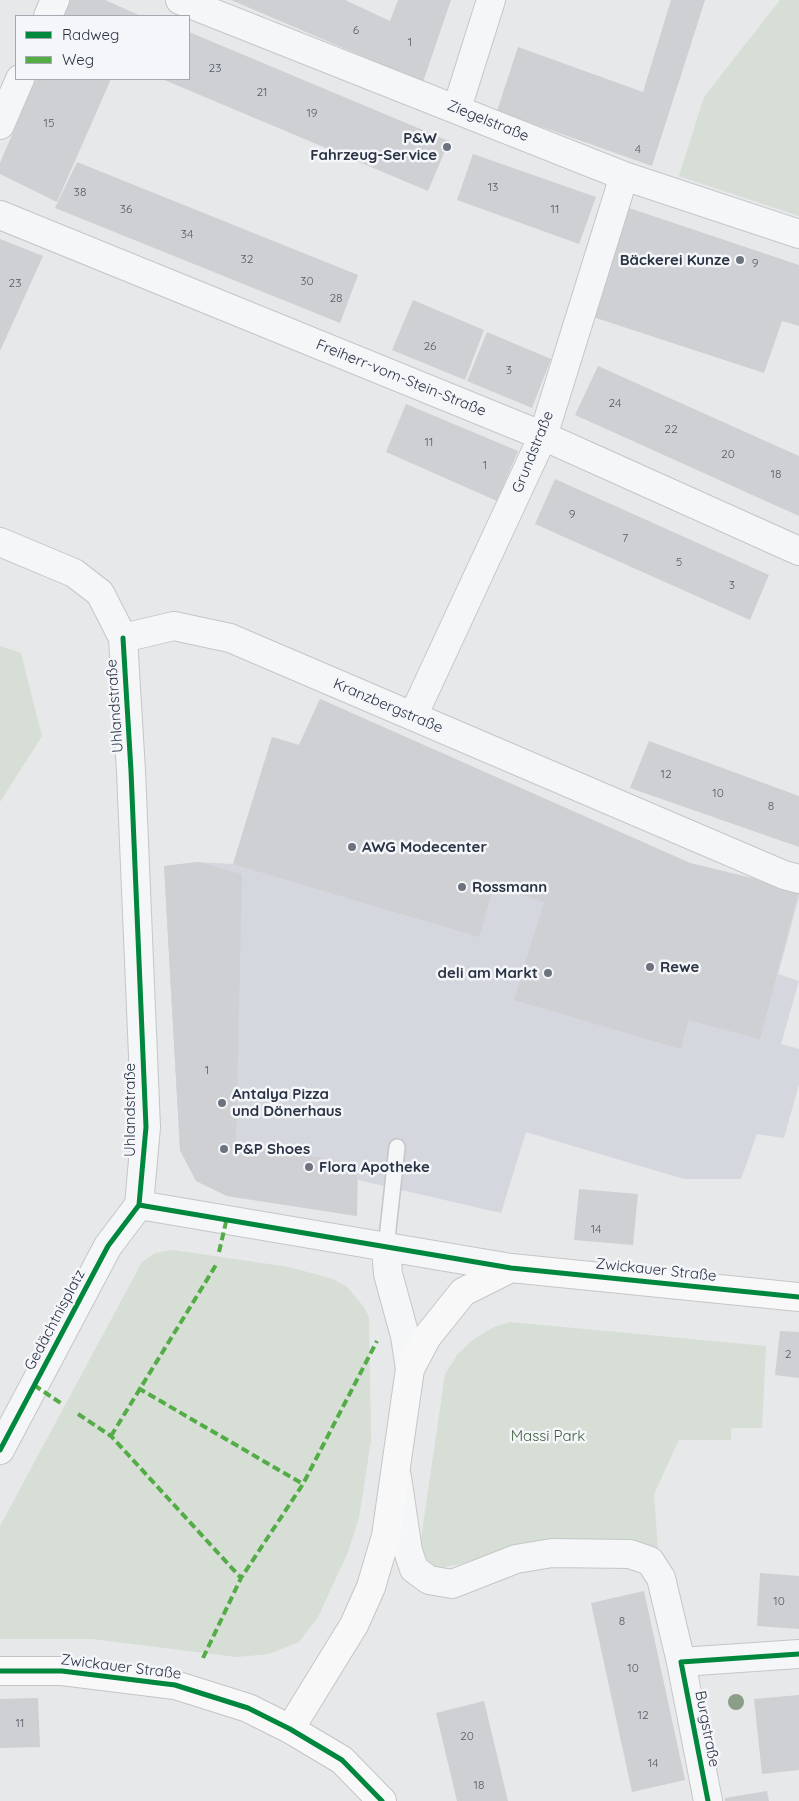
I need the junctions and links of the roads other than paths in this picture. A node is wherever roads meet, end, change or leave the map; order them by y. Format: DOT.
graph roads {
  1 [pos="55,0"];
  2 [pos="180,0"];
  3 [pos="491,0"];
  4 [pos="48,15"];
  5 [pos="20,80"];
  6 [pos="457,108"];
  7 [pos="0,125"];
  8 [pos="624,176"];
  9 [pos="0,214"];
  10 [pos="799,234"];
  11 [pos="543,436"];
  12 [pos="0,542"];
  13 [pos="799,551"];
  14 [pos="122,638"];
  15 [pos="413,716"];
  16 [pos="799,879"];
  17 [pos="398,1147"];
  18 [pos="138,1205"];
  19 [pos="386,1248"];
  20 [pos="511,1268"];
  21 [pos="799,1297"];
  22 [pos="410,1369"];
  23 [pos="0,1450"];
  24 [pos="396,1471"];
  25 [pos="799,1654"];
  26 [pos="681,1662"];
  27 [pos="0,1671"];
  28 [pos="290,1728"];
  29 [pos="382,1801"];
  30 [pos="708,1801"];
  1 -- 4 [label="street"];
  2 -- 6 [label="street, Ziegelstraße"];
  3 -- 6 [label="street"];
  5 -- 7 [label="street"];
  6 -- 8 [label="street, Ziegelstraße"];
  8 -- 10 [label="street, Ziegelstraße"];
  8 -- 11 [label="street, Grundstraße"];
  9 -- 11 [label="street, Freiherr-vom-Stein-Straße"];
  11 -- 13 [label="street, Freiherr-vom-Stein-Straße"];
  11 -- 15 [label="street, Grundstraße"];
  12 -- 14 [label="street"];
  14 -- 15 [label="street, Kranzbergstraße"];
  14 -- 18 [label="street, Uhlandstraße"];
  15 -- 16 [label="street, Kranzbergstraße"];
  17 -- 19 [label="lane"];
  18 -- 19 [label="street"];
  18 -- 23 [label="street, Gedächtnisplatz"];
  19 -- 20 [label="street"];
  19 -- 22 [label="street"];
  20 -- 21 [label="street, Zwickauer Straße"];
  20 -- 22 [label="street"];
  22 -- 24 [label="street"];
  24 -- 26 [label="street, Burgstraße"];
  24 -- 28 [label="street"];
  25 -- 26 [label="street"];
  26 -- 30 [label="street, Burgstraße"];
  27 -- 28 [label="street, Zwickauer Straße"];
  28 -- 29 [label="street, Zwickauer Straße"];
}
